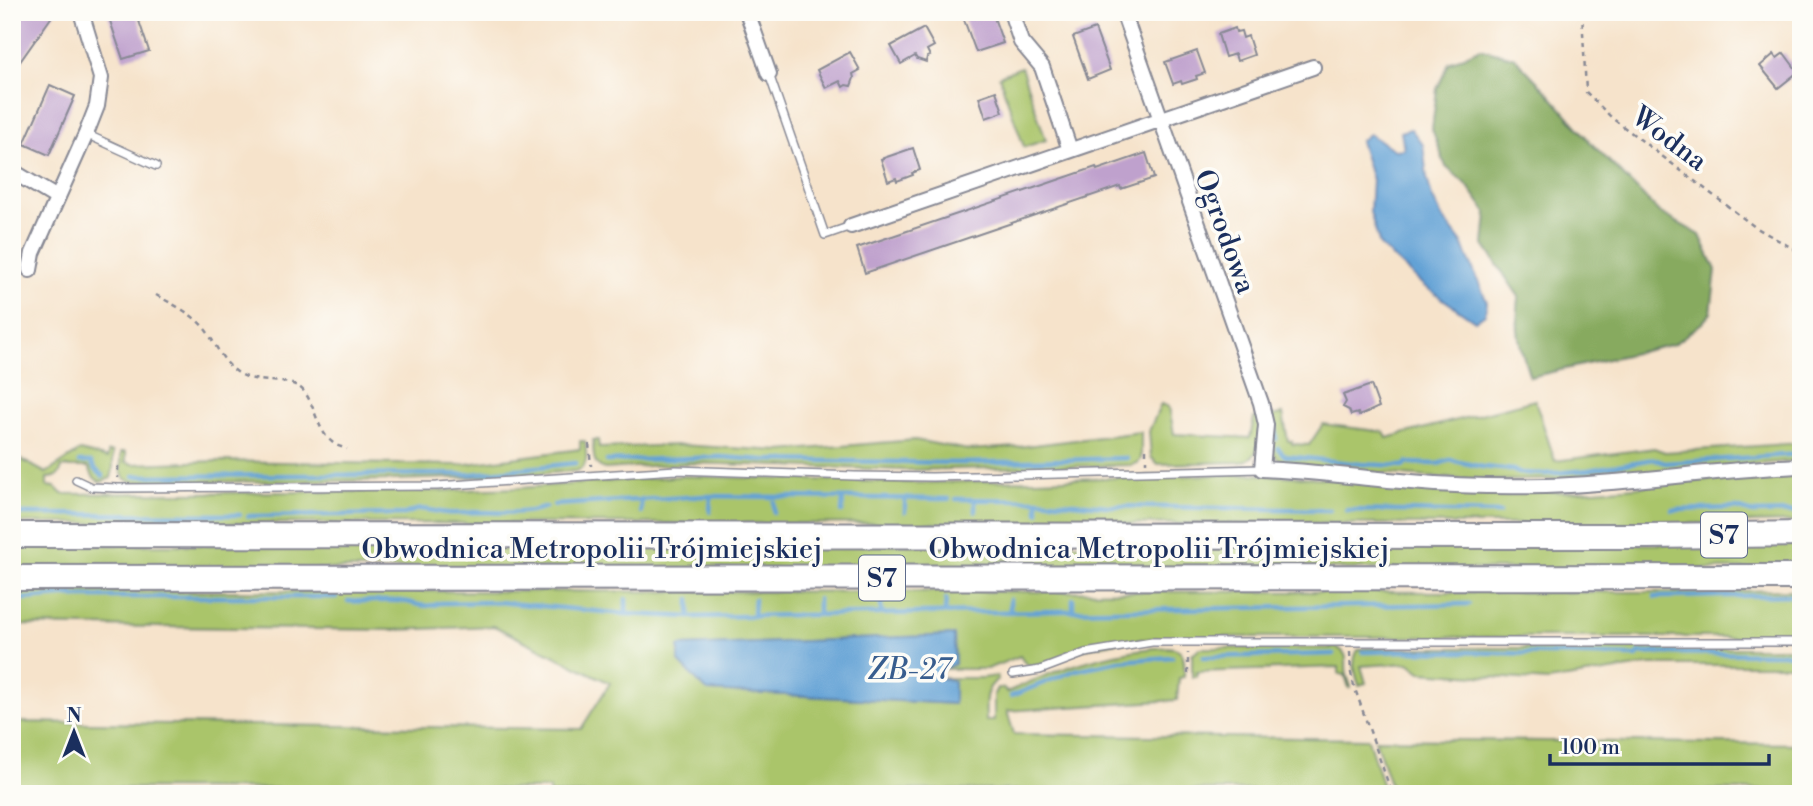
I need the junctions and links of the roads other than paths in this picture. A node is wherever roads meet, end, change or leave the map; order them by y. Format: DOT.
graph roads {
  1 [pos="81,12"];
  2 [pos="747,12"];
  3 [pos="1011,12"];
  4 [pos="1123,12"];
  5 [pos="1313,67"];
  6 [pos="769,74"];
  7 [pos="1160,118"];
  8 [pos="86,134"];
  9 [pos="1070,150"];
  10 [pos="156,166"];
  11 [pos="12,171"];
  12 [pos="57,198"];
  13 [pos="850,226"];
  14 [pos="30,270"];
  15 [pos="1801,466"];
  16 [pos="1262,469"];
  17 [pos="76,480"];
  18 [pos="1801,534"];
  19 [pos="12,535"];
  20 [pos="1801,577"];
  21 [pos="12,578"];
  22 [pos="1801,642"];
  23 [pos="1013,674"];
  1 -- 8 [label="street"];
  2 -- 6 [label="street"];
  3 -- 9 [label="street"];
  4 -- 7 [label="street, Ogrodowa"];
  5 -- 7 [label="street"];
  6 -- 13 [label="lane"];
  7 -- 9 [label="street"];
  7 -- 16 [label="street, Ogrodowa"];
  8 -- 10 [label="lane"];
  8 -- 12 [label="street"];
  9 -- 13 [label="street"];
  11 -- 12 [label="street"];
  12 -- 14 [label="street"];
  15 -- 16 [label="street"];
  16 -- 17 [label="lane"];
  18 -- 19 [label="highway, Obwodnica Metropolii Trójmiejskiej / S7"];
  20 -- 21 [label="highway, Obwodnica Metropolii Trójmiejskiej / S7"];
  22 -- 23 [label="lane"];
}
